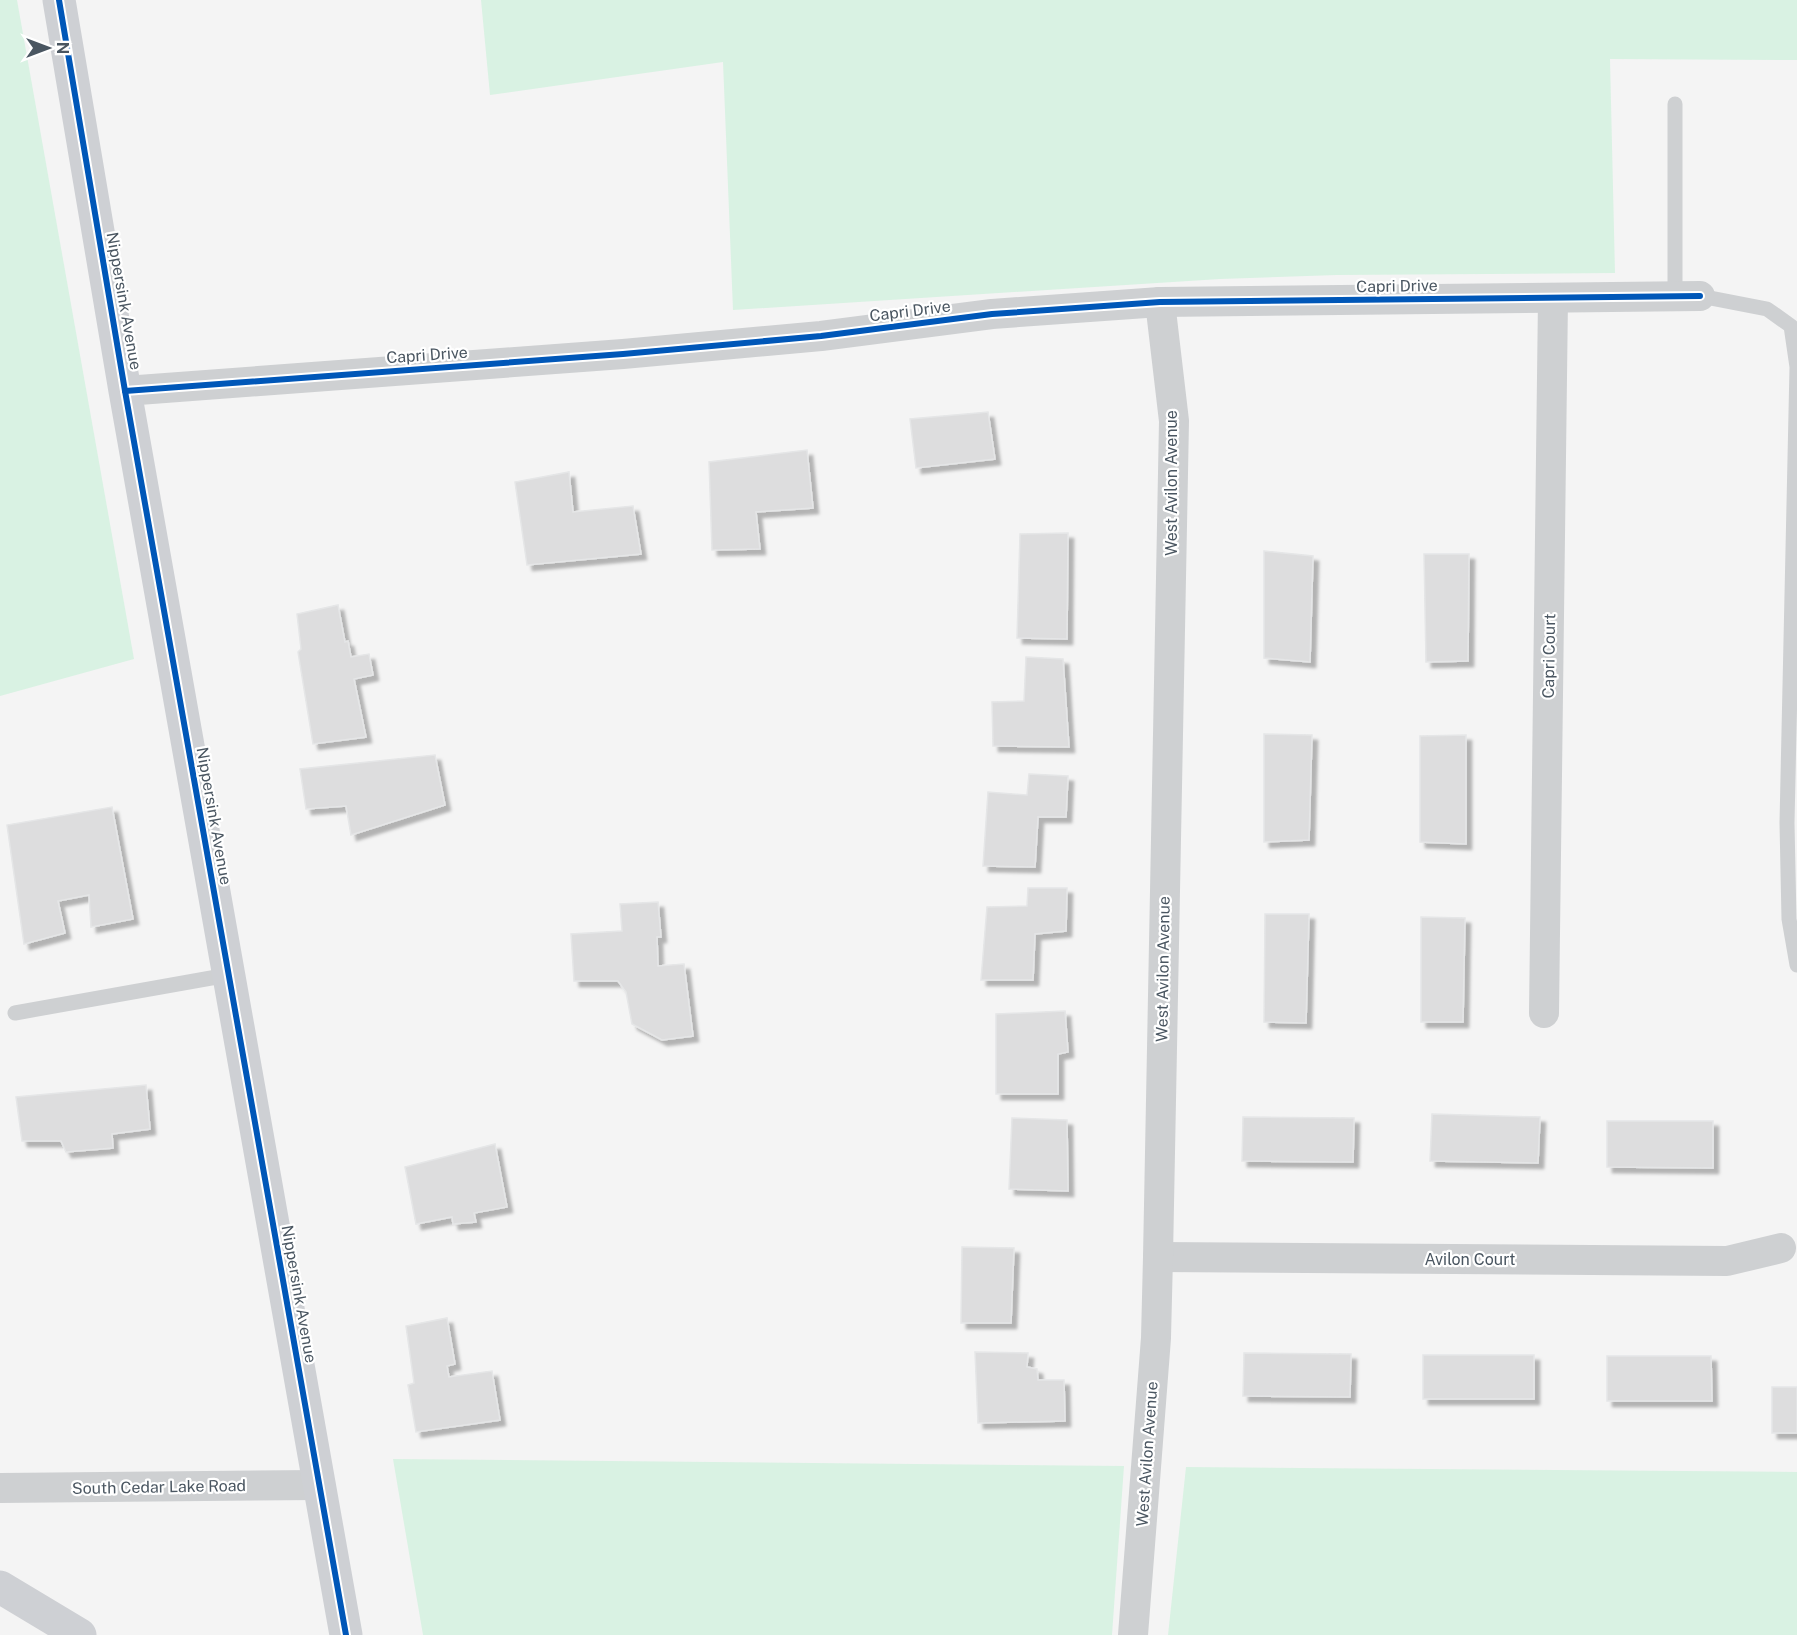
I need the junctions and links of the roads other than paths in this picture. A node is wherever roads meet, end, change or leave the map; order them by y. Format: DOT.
graph roads {
  1 [pos="59,0"];
  2 [pos="1675,104"];
  3 [pos="1688,296"];
  4 [pos="1553,298"];
  5 [pos="1160,302"];
  6 [pos="125,391"];
  7 [pos="1797,964"];
  8 [pos="228,975"];
  9 [pos="15,1013"];
  10 [pos="1544,1013"];
  11 [pos="1781,1248"];
  12 [pos="1158,1257"];
  13 [pos="318,1485"];
  14 [pos="0,1488"];
  15 [pos="0,1587"];
  16 [pos="80,1635"];
  17 [pos="346,1635"];
  18 [pos="1133,1635"];
  1 -- 6 [label="street, Nippersink Avenue"];
  2 -- 3 [label="lane"];
  3 -- 4 [label="street, Capri Drive"];
  3 -- 7 [label="lane"];
  4 -- 5 [label="street, Capri Drive"];
  4 -- 10 [label="street, Capri Court"];
  5 -- 6 [label="street, Capri Drive"];
  5 -- 12 [label="street, West Avilon Avenue"];
  6 -- 8 [label="street, Nippersink Avenue"];
  8 -- 9 [label="lane"];
  8 -- 13 [label="street, Nippersink Avenue"];
  11 -- 12 [label="street, Avilon Court"];
  12 -- 18 [label="street, West Avilon Avenue"];
  13 -- 14 [label="street, South Cedar Lake Road"];
  13 -- 17 [label="street, Nippersink Avenue"];
  15 -- 16 [label="street"];
}
